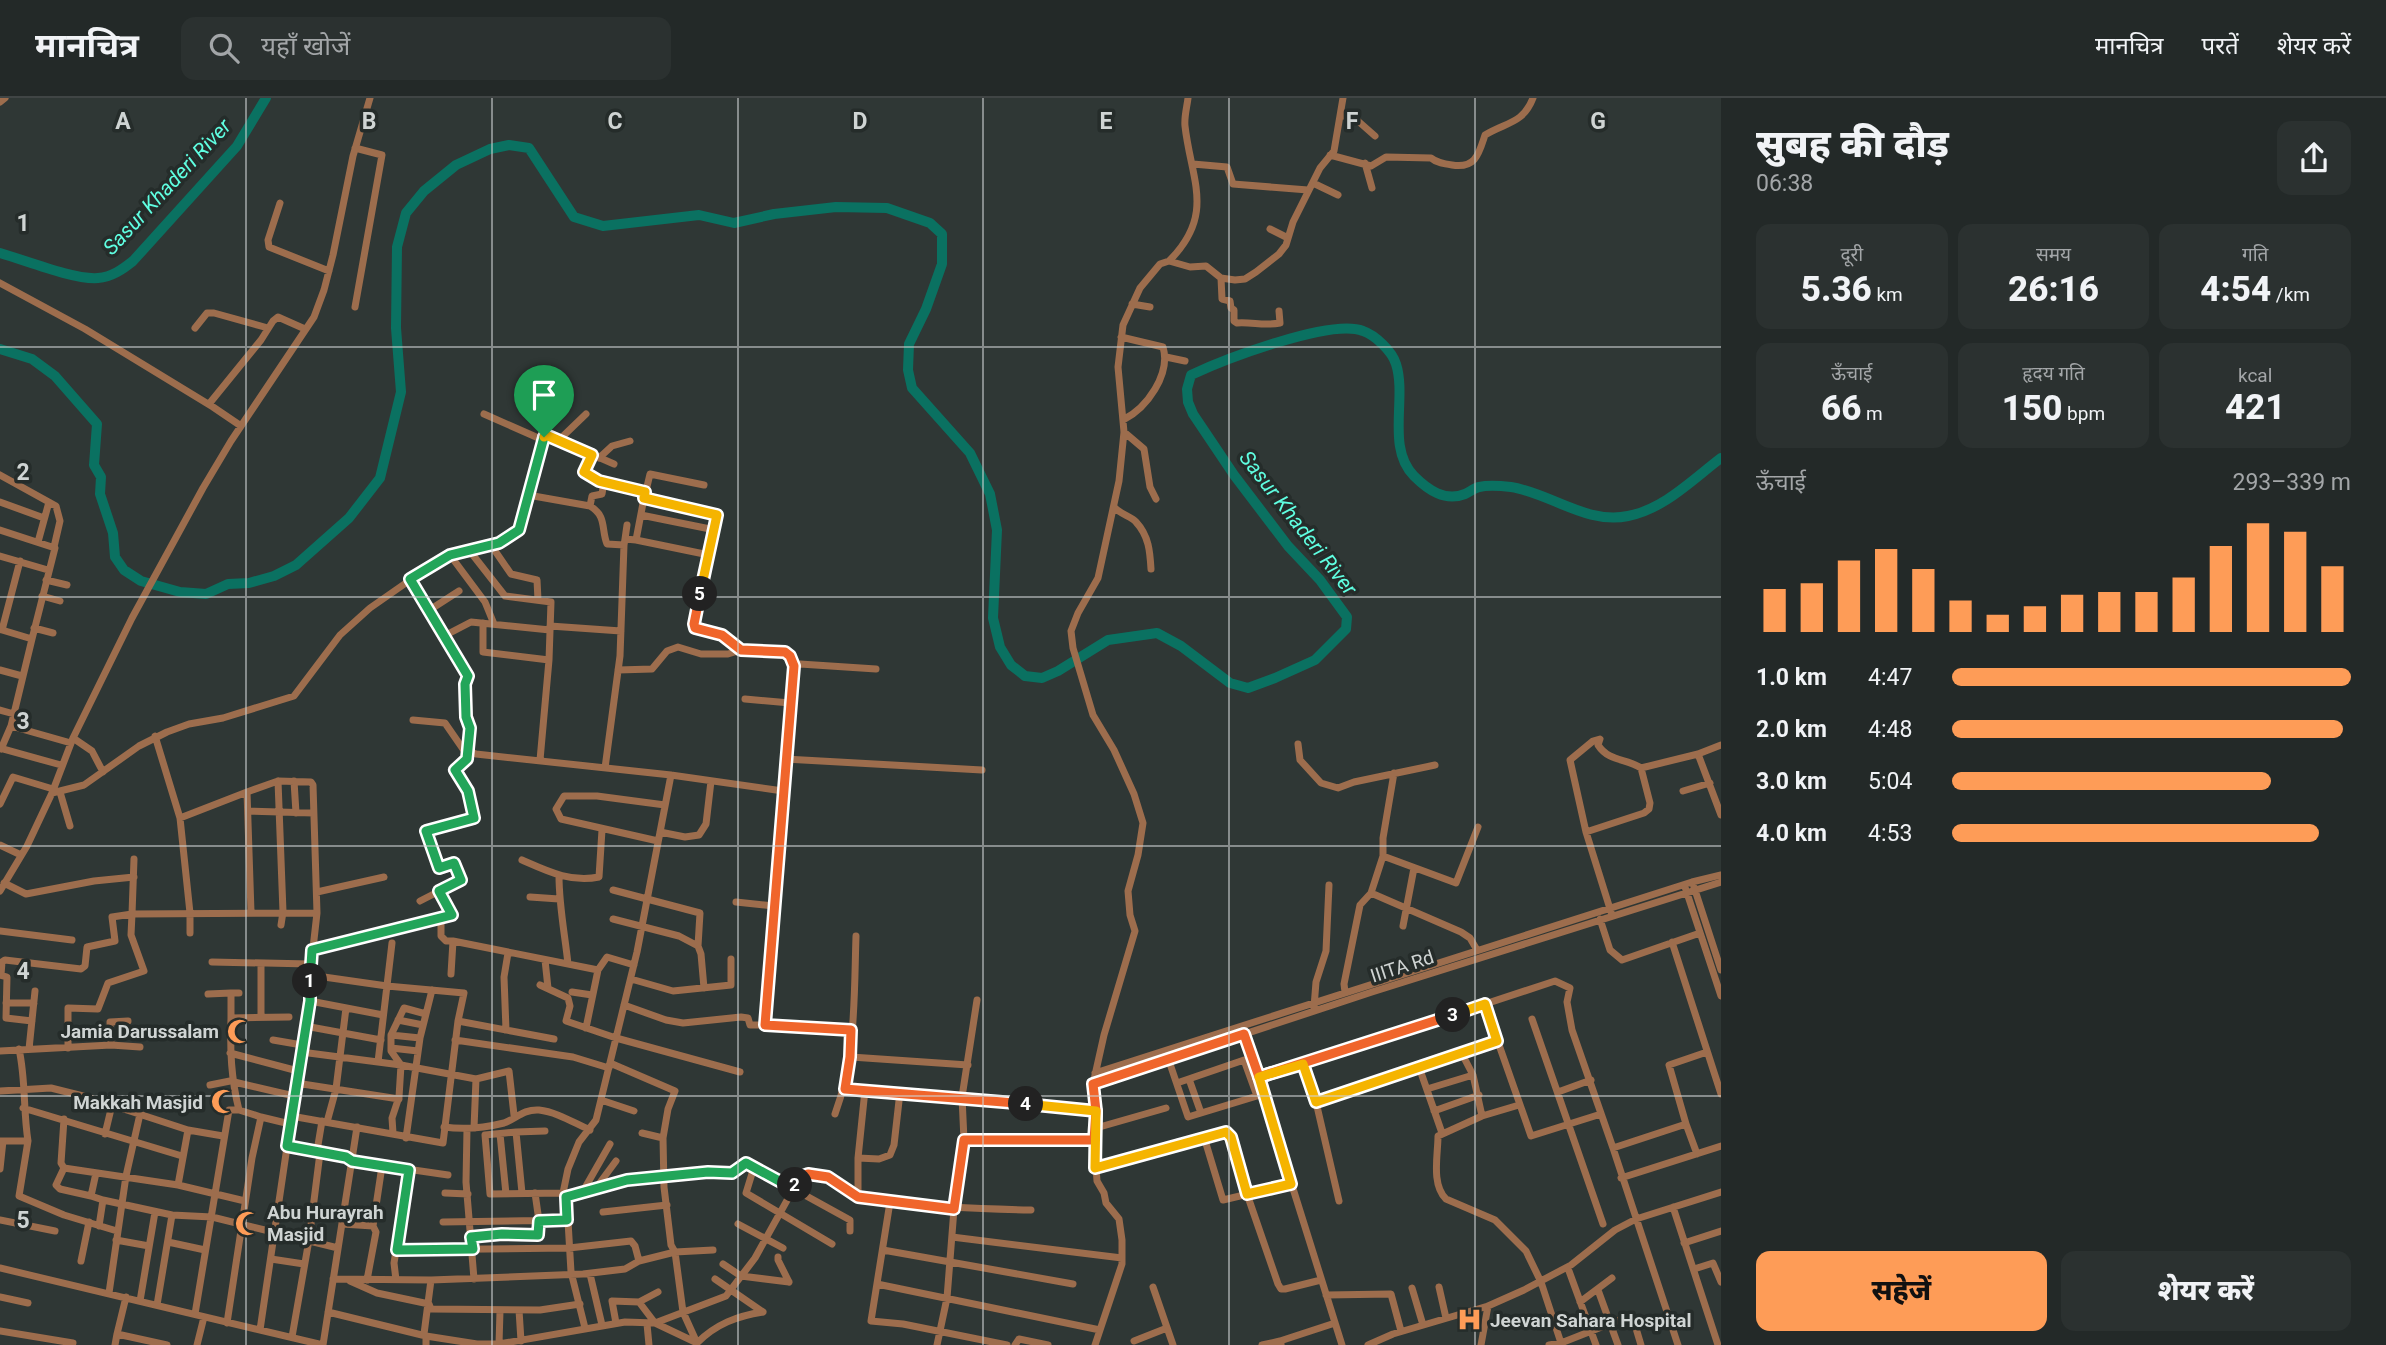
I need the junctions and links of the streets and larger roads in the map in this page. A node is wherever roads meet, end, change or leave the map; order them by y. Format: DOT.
graph roads {
  1 [pos="5,98"];
  2 [pos="370,98"];
  3 [pos="1188,98"];
  4 [pos="1343,98"];
  5 [pos="1533,98"];
  6 [pos="0,102"];
  7 [pos="1341,115"];
  8 [pos="1375,136"];
  9 [pos="355,148"];
  10 [pos="1331,155"];
  11 [pos="1365,163"];
  12 [pos="1193,164"];
  13 [pos="1311,186"];
  14 [pos="1372,188"];
  15 [pos="1338,195"];
  16 [pos="280,203"];
  17 [pos="1269,229"];
  18 [pos="1288,237"];
  19 [pos="1169,261"];
  20 [pos="329,271"];
  21 [pos="1221,278"];
  22 [pos="0,283"];
  23 [pos="1132,304"];
  24 [pos="355,307"];
  25 [pos="1150,307"];
  26 [pos="1279,311"];
  27 [pos="195,328"];
  28 [pos="268,328"];
  29 [pos="305,330"];
  30 [pos="1121,337"];
  31 [pos="1166,357"];
  32 [pos="1185,361"];
  33 [pos="209,404"];
  34 [pos="484,414"];
  35 [pos="586,414"];
  36 [pos="1123,420"];
  37 [pos="241,426"];
  38 [pos="1125,432"];
  39 [pos="543,440"];
  40 [pos="559,440"];
  41 [pos="631,441"];
  42 [pos="595,457"];
  43 [pos="614,464"];
  44 [pos="0,475"];
  45 [pos="604,482"];
  46 [pos="704,485"];
  47 [pos="528,495"];
  48 [pos="645,495"];
  49 [pos="1156,499"];
  50 [pos="0,502"];
  51 [pos="49,502"];
  52 [pos="590,506"];
  53 [pos="1114,506"];
  54 [pos="641,515"];
  55 [pos="44,518"];
  56 [pos="627,524"];
  57 [pos="0,530"];
  58 [pos="715,530"];
  59 [pos="636,540"];
  60 [pos="38,542"];
  61 [pos="625,542"];
  62 [pos="491,545"];
  63 [pos="54,547"];
  64 [pos="469,550"];
  65 [pos="450,555"];
  66 [pos="709,555"];
  67 [pos="0,556"];
  68 [pos="20,562"];
  69 [pos="1151,569"];
  70 [pos="48,570"];
  71 [pos="410,579"];
  72 [pos="46,580"];
  73 [pos="66,585"];
  74 [pos="459,591"];
  75 [pos="42,596"];
  76 [pos="538,600"];
  77 [pos="60,601"];
  78 [pos="428,611"];
  79 [pos="483,623"];
  80 [pos="494,624"];
  81 [pos="34,628"];
  82 [pos="550,628"];
  83 [pos="1,630"];
  84 [pos="621,631"];
  85 [pos="53,633"];
  86 [pos="444,636"];
  87 [pos="32,639"];
  88 [pos="741,650"];
  89 [pos="549,660"];
  90 [pos="794,666"];
  91 [pos="876,669"];
  92 [pos="0,670"];
  93 [pos="618,670"];
  94 [pos="22,676"];
  95 [pos="745,699"];
  96 [pos="790,703"];
  97 [pos="0,710"];
  98 [pos="14,714"];
  99 [pos="413,720"];
  100 [pos="11,726"];
  101 [pos="155,736"];
  102 [pos="72,741"];
  103 [pos="1298,744"];
  104 [pos="1721,745"];
  105 [pos="1,749"];
  106 [pos="468,751"];
  107 [pos="1698,754"];
  108 [pos="785,759"];
  109 [pos="540,760"];
  110 [pos="61,765"];
  111 [pos="1435,765"];
  112 [pos="605,768"];
  113 [pos="1641,768"];
  114 [pos="982,771"];
  115 [pos="103,772"];
  116 [pos="1394,774"];
  117 [pos="671,775"];
  118 [pos="278,781"];
  119 [pos="294,781"];
  120 [pos="711,781"];
  121 [pos="1710,783"];
  122 [pos="55,791"];
  123 [pos="783,791"];
  124 [pos="1683,791"];
  125 [pos="247,792"];
  126 [pos="0,804"];
  127 [pos="665,805"];
  128 [pos="248,811"];
  129 [pos="279,812"];
  130 [pos="296,813"];
  131 [pos="313,813"];
  132 [pos="1721,815"];
  133 [pos="180,818"];
  134 [pos="70,826"];
  135 [pos="1478,827"];
  136 [pos="602,830"];
  137 [pos="1586,832"];
  138 [pos="659,837"];
  139 [pos="0,845"];
  140 [pos="21,855"];
  141 [pos="1383,856"];
  142 [pos="134,859"];
  143 [pos="522,860"];
  144 [pos="1414,868"];
  145 [pos="1721,875"];
  146 [pos="559,876"];
  147 [pos="134,877"];
  148 [pos="384,877"];
  149 [pos="1721,882"];
  150 [pos="4,883"];
  151 [pos="1329,885"];
  152 [pos="1689,887"];
  153 [pos="613,890"];
  154 [pos="0,891"];
  155 [pos="439,891"];
  156 [pos="317,892"];
  157 [pos="1371,893"];
  158 [pos="530,897"];
  159 [pos="559,899"];
  160 [pos="647,899"];
  161 [pos="420,901"];
  162 [pos="736,902"];
  163 [pos="774,906"];
  164 [pos="1405,906"];
  165 [pos="251,912"];
  166 [pos="283,912"];
  167 [pos="1611,912"];
  168 [pos="190,913"];
  169 [pos="317,913"];
  170 [pos="132,914"];
  171 [pos="441,919"];
  172 [pos="613,919"];
  173 [pos="1600,919"];
  174 [pos="281,925"];
  175 [pos="1403,926"];
  176 [pos="641,927"];
  177 [pos="0,931"];
  178 [pos="190,933"];
  179 [pos="1700,933"];
  180 [pos="856,936"];
  181 [pos="72,940"];
  182 [pos="453,941"];
  183 [pos="1672,942"];
  184 [pos="392,943"];
  185 [pos="698,946"];
  186 [pos="312,950"];
  187 [pos="1477,950"];
  188 [pos="508,953"];
  189 [pos="731,959"];
  190 [pos="545,960"];
  191 [pos="212,962"];
  192 [pos="261,963"];
  193 [pos="310,964"];
  194 [pos="568,964"];
  195 [pos="634,965"];
  196 [pos="598,970"];
  197 [pos="1721,970"];
  198 [pos="451,974"];
  199 [pos="0,975"];
  200 [pos="310,975"];
  201 [pos="631,979"];
  202 [pos="387,986"];
  203 [pos="704,988"];
  204 [pos="1371,988"];
  205 [pos="432,990"];
  206 [pos="35,991"];
  207 [pos="572,992"];
  208 [pos="1345,992"];
  209 [pos="208,994"];
  210 [pos="592,995"];
  211 [pos="1721,996"];
  212 [pos="977,1000"];
  213 [pos="310,1001"];
  214 [pos="6,1003"];
  215 [pos="34,1003"];
  216 [pos="1485,1004"];
  217 [pos="624,1005"];
  218 [pos="1314,1007"];
  219 [pos="346,1008"];
  220 [pos="426,1014"];
  221 [pos="383,1015"];
  222 [pos="261,1017"];
  223 [pos="289,1017"];
  224 [pos="231,1018"];
  225 [pos="1532,1019"];
  226 [pos="398,1020"];
  227 [pos="32,1021"];
  228 [pos="128,1021"];
  229 [pos="458,1021"];
  230 [pos="765,1025"];
  231 [pos="304,1026"];
  232 [pos="423,1026"];
  233 [pos="586,1028"];
  234 [pos="506,1030"];
  235 [pos="851,1030"];
  236 [pos="1243,1030"];
  237 [pos="342,1034"];
  238 [pos="391,1035"];
  239 [pos="420,1038"];
  240 [pos="616,1038"];
  241 [pos="554,1039"];
  242 [pos="273,1040"];
  243 [pos="381,1040"];
  244 [pos="455,1040"];
  245 [pos="1497,1041"];
  246 [pos="111,1045"];
  247 [pos="140,1047"];
  248 [pos="68,1048"];
  249 [pos="391,1048"];
  250 [pos="19,1049"];
  251 [pos="29,1049"];
  252 [pos="301,1049"];
  253 [pos="0,1051"];
  254 [pos="418,1051"];
  255 [pos="1162,1051"];
  256 [pos="1461,1052"];
  257 [pos="1707,1052"];
  258 [pos="230,1053"];
  259 [pos="850,1057"];
  260 [pos="339,1058"];
  261 [pos="1169,1060"];
  262 [pos="378,1062"];
  263 [pos="1303,1064"];
  264 [pos="401,1065"];
  265 [pos="968,1065"];
  266 [pos="610,1066"];
  267 [pos="1419,1067"];
  268 [pos="416,1068"];
  269 [pos="298,1071"];
  270 [pos="740,1072"];
  271 [pos="1095,1073"];
  272 [pos="451,1075"];
  273 [pos="1472,1075"];
  274 [pos="1259,1077"];
  275 [pos="475,1079"];
  276 [pos="1189,1079"];
  277 [pos="1591,1080"];
  278 [pos="232,1082"];
  279 [pos="296,1083"];
  280 [pos="1177,1083"];
  281 [pos="1093,1084"];
  282 [pos="209,1085"];
  283 [pos="336,1089"];
  284 [pos="845,1089"];
  285 [pos="1427,1089"];
  286 [pos="865,1090"];
  287 [pos="0,1091"];
  288 [pos="25,1092"];
  289 [pos="1558,1092"];
  290 [pos="900,1093"];
  291 [pos="1721,1094"];
  292 [pos="1479,1095"];
  293 [pos="294,1096"];
  294 [pos="962,1097"];
  295 [pos="399,1099"];
  296 [pos="601,1100"];
  297 [pos="1316,1102"];
  298 [pos="112,1105"];
  299 [pos="1519,1105"];
  300 [pos="23,1108"];
  301 [pos="1166,1108"];
  302 [pos="239,1110"];
  303 [pos="634,1111"];
  304 [pos="1096,1111"];
  305 [pos="1434,1111"];
  306 [pos="1201,1113"];
  307 [pos="140,1114"];
  308 [pos="835,1114"];
  309 [pos="1601,1114"];
  310 [pos="514,1115"];
  311 [pos="1482,1116"];
  312 [pos="261,1117"];
  313 [pos="64,1119"];
  314 [pos="290,1120"];
  315 [pos="325,1122"];
  316 [pos="1686,1124"];
  317 [pos="1569,1125"];
  318 [pos="357,1127"];
  319 [pos="444,1127"];
  320 [pos="1096,1128"];
  321 [pos="188,1129"];
  322 [pos="471,1129"];
  323 [pos="590,1130"];
  324 [pos="545,1131"];
  325 [pos="516,1132"];
  326 [pos="393,1133"];
  327 [pos="642,1133"];
  328 [pos="1442,1133"];
  329 [pos="105,1134"];
  330 [pos="500,1134"];
  331 [pos="223,1136"];
  332 [pos="1204,1137"];
  333 [pos="405,1138"];
  334 [pos="663,1138"];
  335 [pos="964,1140"];
  336 [pos="1094,1140"];
  337 [pos="1,1141"];
  338 [pos="28,1141"];
  339 [pos="134,1142"];
  340 [pos="610,1144"];
  341 [pos="287,1146"];
  342 [pos="1721,1146"];
  343 [pos="1613,1148"];
  344 [pos="319,1152"];
  345 [pos="1697,1154"];
  346 [pos="182,1156"];
  347 [pos="858,1158"];
  348 [pos="352,1161"];
  349 [pos="616,1161"];
  350 [pos="382,1166"];
  351 [pos="754,1167"];
  352 [pos="64,1168"];
  353 [pos="1095,1168"];
  354 [pos="0,1169"];
  355 [pos="409,1170"];
  356 [pos="96,1172"];
  357 [pos="448,1175"];
  358 [pos="663,1176"];
  359 [pos="126,1177"];
  360 [pos="1621,1178"];
  361 [pos="1291,1184"];
  362 [pos="178,1185"];
  363 [pos="792,1188"];
  364 [pos="596,1189"];
  365 [pos="1721,1192"];
  366 [pos="445,1193"];
  367 [pos="582,1193"];
  368 [pos="468,1194"];
  369 [pos="506,1194"];
  370 [pos="522,1194"];
  371 [pos="535,1194"];
  372 [pos="1247,1194"];
  373 [pos="214,1195"];
  374 [pos="565,1195"];
  375 [pos="91,1196"];
  376 [pos="858,1197"];
  377 [pos="103,1200"];
  378 [pos="245,1201"];
  379 [pos="1339,1201"];
  380 [pos="890,1202"];
  381 [pos="122,1204"];
  382 [pos="667,1205"];
  383 [pos="1673,1207"];
  384 [pos="954,1209"];
  385 [pos="1031,1210"];
  386 [pos="155,1212"];
  387 [pos="603,1212"];
  388 [pos="779,1213"];
  389 [pos="172,1216"];
  390 [pos="212,1217"];
  391 [pos="1636,1219"];
  392 [pos="0,1220"];
  393 [pos="567,1220"];
  394 [pos="469,1221"];
  395 [pos="539,1221"];
  396 [pos="89,1222"];
  397 [pos="443,1222"];
  398 [pos="242,1223"];
  399 [pos="342,1224"];
  400 [pos="738,1224"];
  401 [pos="1603,1224"];
  402 [pos="99,1226"];
  403 [pos="373,1226"];
  404 [pos="55,1231"];
  405 [pos="117,1231"];
  406 [pos="850,1231"];
  407 [pos="1721,1231"];
  408 [pos="275,1232"];
  409 [pos="471,1237"];
  410 [pos="952,1237"];
  411 [pos="766,1239"];
  412 [pos="116,1240"];
  413 [pos="309,1240"];
  414 [pos="168,1242"];
  415 [pos="1684,1243"];
  416 [pos="832,1244"];
  417 [pos="149,1246"];
  418 [pos="338,1248"];
  419 [pos="569,1248"];
  420 [pos="783,1248"];
  421 [pos="473,1249"];
  422 [pos="205,1250"];
  423 [pos="397,1250"];
  424 [pos="713,1250"];
  425 [pos="883,1250"];
  426 [pos="675,1252"];
  427 [pos="148,1257"];
  428 [pos="778,1257"];
  429 [pos="165,1258"];
  430 [pos="1122,1258"];
  431 [pos="271,1259"];
  432 [pos="81,1261"];
  433 [pos="639,1261"];
  434 [pos="950,1262"];
  435 [pos="1717,1262"];
  436 [pos="304,1264"];
  437 [pos="723,1264"];
  438 [pos="0,1268"];
  439 [pos="1694,1269"];
  440 [pos="1569,1271"];
  441 [pos="590,1273"];
  442 [pos="572,1275"];
  443 [pos="741,1276"];
  444 [pos="1612,1278"];
  445 [pos="333,1279"];
  446 [pos="474,1279"];
  447 [pos="715,1279"];
  448 [pos="367,1280"];
  449 [pos="396,1280"];
  450 [pos="431,1280"];
  451 [pos="1321,1280"];
  452 [pos="349,1281"];
  453 [pos="1541,1282"];
  454 [pos="1721,1282"];
  455 [pos="877,1284"];
  456 [pos="1073,1284"];
  457 [pos="1153,1287"];
  458 [pos="1439,1287"];
  459 [pos="1412,1288"];
  460 [pos="1598,1290"];
  461 [pos="732,1291"];
  462 [pos="659,1292"];
  463 [pos="109,1293"];
  464 [pos="1326,1295"];
  465 [pos="0,1297"];
  466 [pos="126,1297"];
  467 [pos="947,1298"];
  468 [pos="140,1301"];
  469 [pos="639,1302"];
  470 [pos="1580,1302"];
  471 [pos="28,1303"];
  472 [pos="429,1304"];
  473 [pos="580,1304"];
  474 [pos="157,1305"];
  475 [pos="1488,1306"];
  476 [pos="519,1310"];
  477 [pos="500,1311"];
  478 [pos="328,1312"];
  479 [pos="683,1312"];
  480 [pos="200,1315"];
  481 [pos="1446,1318"];
  482 [pos="227,1323"];
  483 [pos="616,1323"];
  484 [pos="1335,1323"];
  485 [pos="1611,1323"];
  486 [pos="651,1324"];
  487 [pos="602,1325"];
  488 [pos="1423,1325"];
  489 [pos="585,1328"];
  490 [pos="1167,1328"];
  491 [pos="1100,1330"];
  492 [pos="0,1331"];
  493 [pos="260,1331"];
  494 [pos="939,1331"];
  495 [pos="1401,1331"];
  496 [pos="1591,1331"];
  497 [pos="117,1334"];
  498 [pos="292,1337"];
  499 [pos="521,1340"];
  500 [pos="1134,1340"];
  501 [pos="426,1341"];
  502 [pos="73,1343"];
  503 [pos="303,1343"];
  504 [pos="697,1343"];
  505 [pos="1281,1343"];
  506 [pos="1381,1343"];
  507 [pos="1561,1343"];
  508 [pos="499,1344"];
  509 [pos="115,1345"];
  510 [pos="167,1345"];
  511 [pos="197,1345"];
  512 [pos="323,1345"];
  513 [pos="649,1345"];
  514 [pos="937,1345"];
  515 [pos="1007,1345"];
  516 [pos="1015,1345"];
  517 [pos="1048,1345"];
  518 [pos="1095,1345"];
  519 [pos="1173,1345"];
  520 [pos="1262,1345"];
  521 [pos="1342,1345"];
  522 [pos="1368,1345"];
  523 [pos="1481,1345"];
  524 [pos="1549,1345"];
  525 [pos="1596,1345"];
  526 [pos="1618,1345"];
  527 [pos="1641,1345"];
  528 [pos="1678,1345"];
  529 [pos="1718,1345"];
  1 -- 6 [label="street"];
  2 -- 9 [label="street"];
  3 -- 12 [label="street"];
  4 -- 7 [label="street"];
  5 -- 11 [label="street"];
  7 -- 8 [label="street"];
  7 -- 10 [label="street"];
  9 -- 20 [label="street"];
  9 -- 24 [label="street"];
  10 -- 11 [label="street"];
  10 -- 13 [label="street"];
  11 -- 14 [label="street"];
  12 -- 13 [label="street"];
  12 -- 19 [label="street"];
  13 -- 15 [label="street"];
  13 -- 18 [label="street"];
  16 -- 20 [label="street"];
  17 -- 18 [label="street"];
  18 -- 21 [label="street"];
  19 -- 21 [label="street"];
  19 -- 23 [label="street"];
  20 -- 29 [label="street"];
  21 -- 26 [label="street"];
  22 -- 33 [label="street"];
  23 -- 25 [label="street"];
  23 -- 30 [label="street"];
  27 -- 28 [label="street"];
  28 -- 29 [label="street"];
  28 -- 33 [label="street"];
  29 -- 37 [label="street"];
  30 -- 31 [label="street"];
  30 -- 36 [label="street"];
  31 -- 32 [label="street"];
  31 -- 36 [label="street"];
  33 -- 37 [label="street"];
  34 -- 39 [label="street"];
  35 -- 40 [label="street"];
  36 -- 38 [label="street"];
  37 -- 102 [label="street"];
  38 -- 49 [label="street"];
  38 -- 53 [label="street"];
  39 -- 40 [label="street"];
  39 -- 47 [label="street"];
  40 -- 42 [label="street"];
  41 -- 42 [label="street"];
  42 -- 43 [label="street"];
  42 -- 45 [label="street"];
  44 -- 51 [label="street"];
  45 -- 48 [label="street"];
  45 -- 52 [label="street"];
  46 -- 48 [label="street"];
  47 -- 52 [label="street"];
  47 -- 62 [label="street"];
  48 -- 54 [label="street"];
  48 -- 58 [label="street"];
  50 -- 55 [label="street"];
  51 -- 55 [label="street"];
  51 -- 63 [label="street"];
  52 -- 61 [label="street"];
  53 -- 69 [label="street"];
  53 -- 271 [label="street"];
  54 -- 58 [label="street"];
  54 -- 59 [label="street"];
  55 -- 60 [label="street"];
  56 -- 61 [label="street"];
  57 -- 60 [label="street"];
  58 -- 66 [label="street"];
  59 -- 61 [label="street"];
  59 -- 66 [label="street"];
  60 -- 63 [label="street"];
  61 -- 84 [label="street"];
  62 -- 64 [label="street"];
  62 -- 76 [label="street"];
  63 -- 70 [label="street"];
  64 -- 65 [label="street"];
  64 -- 76 [label="street"];
  65 -- 71 [label="street"];
  65 -- 80 [label="street"];
  66 -- 88 [label="street"];
  67 -- 68 [label="street"];
  68 -- 70 [label="street"];
  68 -- 83 [label="street"];
  70 -- 72 [label="street"];
  71 -- 78 [label="street"];
  71 -- 101 [label="street"];
  72 -- 73 [label="street"];
  72 -- 75 [label="street"];
  74 -- 78 [label="street"];
  75 -- 77 [label="street"];
  75 -- 81 [label="street"];
  76 -- 82 [label="street"];
  78 -- 86 [label="street"];
  79 -- 80 [label="street"];
  79 -- 86 [label="street"];
  79 -- 89 [label="street"];
  80 -- 82 [label="street"];
  81 -- 85 [label="street"];
  81 -- 87 [label="street"];
  82 -- 84 [label="street"];
  82 -- 89 [label="street"];
  83 -- 87 [label="street"];
  84 -- 93 [label="street"];
  86 -- 106 [label="street"];
  87 -- 94 [label="street"];
  88 -- 90 [label="street"];
  88 -- 93 [label="street"];
  89 -- 109 [label="street"];
  90 -- 91 [label="street"];
  90 -- 96 [label="street"];
  92 -- 94 [label="street"];
  93 -- 112 [label="street"];
  94 -- 98 [label="street"];
  95 -- 96 [label="street"];
  96 -- 108 [label="street"];
  97 -- 98 [label="street"];
  98 -- 100 [label="street"];
  99 -- 106 [label="street"];
  100 -- 102 [label="street"];
  100 -- 105 [label="street"];
  101 -- 115 [label="street"];
  101 -- 133 [label="street"];
  102 -- 110 [label="street"];
  102 -- 115 [label="street"];
  103 -- 116 [label="street"];
  104 -- 107 [label="street"];
  105 -- 110 [label="street"];
  106 -- 109 [label="street"];
  106 -- 155 [label="street"];
  107 -- 113 [label="street"];
  107 -- 121 [label="street"];
  108 -- 114 [label="street"];
  108 -- 123 [label="street"];
  109 -- 112 [label="street"];
  110 -- 122 [label="street"];
  111 -- 116 [label="street"];
  112 -- 117 [label="street"];
  113 -- 137 [label="street"];
  113 -- 137 [label="street"];
  115 -- 122 [label="street"];
  116 -- 141 [label="street"];
  117 -- 120 [label="street"];
  117 -- 127 [label="street"];
  118 -- 119 [label="street"];
  118 -- 125 [label="street"];
  118 -- 129 [label="street"];
  119 -- 130 [label="street"];
  119 -- 131 [label="street"];
  120 -- 123 [label="street"];
  120 -- 138 [label="street"];
  121 -- 124 [label="street"];
  121 -- 132 [label="street"];
  122 -- 126 [label="street"];
  122 -- 134 [label="street"];
  122 -- 140 [label="street"];
  123 -- 163 [label="street"];
  125 -- 128 [label="street"];
  125 -- 133 [label="street"];
  127 -- 136 [label="street"];
  127 -- 138 [label="street"];
  128 -- 129 [label="street"];
  128 -- 165 [label="street"];
  129 -- 130 [label="street"];
  129 -- 166 [label="street"];
  130 -- 131 [label="street"];
  131 -- 156 [label="street"];
  133 -- 168 [label="street"];
  135 -- 144 [label="street"];
  136 -- 138 [label="street"];
  136 -- 146 [label="street"];
  137 -- 167 [label="street"];
  138 -- 160 [label="street"];
  139 -- 140 [label="street"];
  140 -- 150 [label="street"];
  141 -- 144 [label="street"];
  141 -- 157 [label="street"];
  142 -- 147 [label="street"];
  143 -- 146 [label="street"];
  144 -- 164 [label="street"];
  145 -- 152 [label="street, IIITA Rd"];
  146 -- 159 [label="street"];
  147 -- 150 [label="street"];
  147 -- 170 [label="street"];
  148 -- 156 [label="street"];
  149 -- 152 [label="street, IIITA Rd"];
  150 -- 154 [label="street"];
  151 -- 218 [label="street"];
  152 -- 167 [label="street, IIITA Rd"];
  152 -- 179 [label="street"];
  152 -- 197 [label="street"];
  153 -- 160 [label="street"];
  155 -- 161 [label="street"];
  155 -- 171 [label="street"];
  156 -- 169 [label="street"];
  157 -- 164 [label="street"];
  157 -- 208 [label="street"];
  158 -- 159 [label="street"];
  159 -- 194 [label="street"];
  160 -- 176 [label="street"];
  160 -- 185 [label="street"];
  162 -- 163 [label="street"];
  163 -- 230 [label="street"];
  164 -- 175 [label="street"];
  164 -- 187 [label="street"];
  165 -- 166 [label="street"];
  165 -- 168 [label="street"];
  166 -- 169 [label="street"];
  166 -- 174 [label="street"];
  167 -- 173 [label="street, IIITA Rd"];
  167 -- 187 [label="street, IIITA Rd"];
  168 -- 170 [label="street"];
  168 -- 178 [label="street"];
  169 -- 186 [label="street"];
  170 -- 199 [label="street"];
  170 -- 248 [label="street"];
  171 -- 182 [label="street"];
  171 -- 186 [label="street"];
  172 -- 176 [label="street"];
  173 -- 183 [label="street"];
  173 -- 204 [label="street, IIITA Rd"];
  176 -- 185 [label="street"];
  176 -- 195 [label="street"];
  177 -- 181 [label="street"];
  179 -- 183 [label="street"];
  179 -- 211 [label="street"];
  180 -- 235 [label="street"];
  182 -- 188 [label="street"];
  182 -- 198 [label="street"];
  183 -- 257 [label="street"];
  184 -- 202 [label="street"];
  185 -- 203 [label="street"];
  186 -- 193 [label="street"];
  187 -- 204 [label="street, IIITA Rd"];
  188 -- 190 [label="street"];
  188 -- 234 [label="street"];
  189 -- 203 [label="street"];
  190 -- 194 [label="street"];
  190 -- 233 [label="street"];
  191 -- 192 [label="street"];
  192 -- 193 [label="street"];
  192 -- 222 [label="street"];
  193 -- 200 [label="street"];
  194 -- 196 [label="street"];
  195 -- 196 [label="street"];
  195 -- 201 [label="street"];
  196 -- 210 [label="street"];
  199 -- 214 [label="street"];
  200 -- 202 [label="street"];
  200 -- 213 [label="street"];
  201 -- 203 [label="street"];
  201 -- 217 [label="street"];
  202 -- 205 [label="street"];
  202 -- 221 [label="street"];
  204 -- 208 [label="street, IIITA Rd"];
  204 -- 218 [label="street, IIITA Rd"];
  205 -- 220 [label="street"];
  205 -- 229 [label="street"];
  206 -- 215 [label="street"];
  207 -- 210 [label="street"];
  208 -- 218 [label="street, IIITA Rd"];
  209 -- 224 [label="street"];
  210 -- 233 [label="street"];
  212 -- 265 [label="street"];
  213 -- 219 [label="street"];
  213 -- 231 [label="street"];
  214 -- 215 [label="street"];
  214 -- 227 [label="street"];
  215 -- 227 [label="street"];
  216 -- 245 [label="street"];
  216 -- 263 [label="street"];
  216 -- 277 [label="street"];
  217 -- 230 [label="street"];
  217 -- 240 [label="street"];
  218 -- 236 [label="street, IIITA Rd"];
  219 -- 221 [label="street"];
  219 -- 237 [label="street"];
  220 -- 226 [label="street"];
  220 -- 232 [label="street"];
  221 -- 243 [label="street"];
  222 -- 223 [label="street"];
  222 -- 224 [label="street"];
  224 -- 258 [label="street"];
  225 -- 289 [label="street"];
  226 -- 232 [label="street"];
  226 -- 238 [label="street"];
  227 -- 251 [label="street"];
  228 -- 246 [label="street"];
  229 -- 234 [label="street"];
  229 -- 244 [label="street"];
  230 -- 235 [label="street"];
  231 -- 237 [label="street"];
  231 -- 252 [label="street"];
  232 -- 239 [label="street"];
  233 -- 240 [label="street"];
  234 -- 241 [label="street"];
  235 -- 259 [label="street"];
  236 -- 255 [label="street, IIITA Rd"];
  236 -- 261 [label="street, IIITA Rd"];
  236 -- 274 [label="street"];
  237 -- 243 [label="street"];
  237 -- 260 [label="street"];
  238 -- 239 [label="street"];
  238 -- 249 [label="street"];
  239 -- 254 [label="street"];
  240 -- 266 [label="street"];
  240 -- 270 [label="street"];
  242 -- 252 [label="street"];
  243 -- 262 [label="street"];
  244 -- 266 [label="street"];
  244 -- 272 [label="street"];
  245 -- 256 [label="street"];
  245 -- 299 [label="street"];
  246 -- 247 [label="street"];
  246 -- 248 [label="street"];
  248 -- 251 [label="street"];
  249 -- 254 [label="street"];
  249 -- 264 [label="street"];
  250 -- 251 [label="street"];
  250 -- 253 [label="street"];
  250 -- 288 [label="street"];
  252 -- 260 [label="street"];
  252 -- 269 [label="street"];
  254 -- 268 [label="street"];
  255 -- 261 [label="street"];
  255 -- 271 [label="street, IIITA Rd"];
  256 -- 267 [label="street"];
  256 -- 273 [label="street"];
  257 -- 291 [label="street"];
  257 -- 316 [label="street"];
  258 -- 269 [label="street"];
  258 -- 278 [label="street"];
  259 -- 265 [label="street"];
  259 -- 284 [label="street"];
  260 -- 262 [label="street"];
  260 -- 283 [label="street"];
  261 -- 280 [label="street"];
  261 -- 281 [label="street, IIITA Rd"];
  262 -- 264 [label="street"];
  263 -- 274 [label="street"];
  263 -- 297 [label="street"];
  264 -- 268 [label="street"];
  264 -- 295 [label="street"];
  265 -- 294 [label="street"];
  266 -- 296 [label="street"];
  266 -- 334 [label="street"];
  267 -- 285 [label="street"];
  267 -- 297 [label="street"];
  268 -- 272 [label="street"];
  268 -- 333 [label="street"];
  269 -- 279 [label="street"];
  271 -- 281 [label="street"];
  272 -- 275 [label="street"];
  272 -- 319 [label="street"];
  273 -- 285 [label="street"];
  273 -- 292 [label="street"];
  274 -- 361 [label="street"];
  275 -- 310 [label="street"];
  275 -- 322 [label="street"];
  276 -- 280 [label="street"];
  276 -- 306 [label="street"];
  276 -- 306 [label="street"];
  277 -- 289 [label="street"];
  277 -- 309 [label="street"];
  278 -- 282 [label="street"];
  278 -- 293 [label="street"];
  278 -- 302 [label="street"];
  279 -- 283 [label="street"];
  279 -- 293 [label="street"];
  280 -- 306 [label="street"];
  281 -- 304 [label="street"];
  283 -- 295 [label="street"];
  283 -- 315 [label="street"];
  284 -- 286 [label="street"];
  284 -- 308 [label="street"];
  285 -- 305 [label="street"];
  286 -- 290 [label="street"];
  286 -- 347 [label="street"];
  287 -- 288 [label="street"];
  288 -- 298 [label="street"];
  288 -- 300 [label="street"];
  289 -- 317 [label="street"];
  290 -- 294 [label="street"];
  290 -- 347 [label="street"];
  292 -- 305 [label="street"];
  292 -- 311 [label="street"];
  293 -- 314 [label="street"];
  294 -- 304 [label="street"];
  294 -- 335 [label="street"];
  295 -- 326 [label="street"];
  296 -- 303 [label="street"];
  296 -- 323 [label="street"];
  297 -- 379 [label="street"];
  298 -- 307 [label="street"];
  298 -- 329 [label="street"];
  299 -- 311 [label="street"];
  299 -- 317 [label="street"];
  300 -- 313 [label="street"];
  300 -- 338 [label="street"];
  301 -- 320 [label="street"];
  302 -- 312 [label="street"];
  302 -- 331 [label="street"];
  304 -- 320 [label="street"];
  305 -- 328 [label="street"];
  307 -- 321 [label="street"];
  307 -- 339 [label="street"];
  309 -- 317 [label="street"];
  309 -- 343 [label="street"];
  310 -- 322 [label="street"];
  310 -- 323 [label="street"];
  311 -- 328 [label="street"];
  312 -- 314 [label="street"];
  312 -- 378 [label="street"];
  313 -- 329 [label="street"];
  313 -- 352 [label="street"];
  314 -- 315 [label="street"];
  314 -- 341 [label="street"];
  315 -- 318 [label="street"];
  315 -- 344 [label="street"];
  316 -- 343 [label="street"];
  316 -- 345 [label="street"];
  317 -- 401 [label="street"];
  318 -- 326 [label="street"];
  318 -- 348 [label="street"];
  319 -- 322 [label="street"];
  319 -- 333 [label="street"];
  320 -- 336 [label="street"];
  321 -- 331 [label="street"];
  321 -- 346 [label="street"];
  322 -- 368 [label="street"];
  323 -- 374 [label="street"];
  324 -- 325 [label="street"];
  325 -- 330 [label="street"];
  325 -- 370 [label="street"];
  326 -- 333 [label="street"];
  327 -- 334 [label="street"];
  328 -- 453 [label="street"];
  329 -- 339 [label="street"];
  330 -- 369 [label="street"];
  330 -- 369 [label="street"];
  331 -- 373 [label="street"];
  332 -- 353 [label="street"];
  332 -- 372 [label="street"];
  332 -- 372 [label="street"];
  334 -- 358 [label="street"];
  335 -- 336 [label="street"];
  335 -- 384 [label="street"];
  336 -- 353 [label="street"];
  337 -- 338 [label="street"];
  337 -- 354 [label="street"];
  338 -- 396 [label="street"];
  339 -- 346 [label="street"];
  339 -- 359 [label="street"];
  340 -- 367 [label="street"];
  341 -- 344 [label="street"];
  341 -- 408 [label="street"];
  342 -- 345 [label="street"];
  343 -- 360 [label="street"];
  344 -- 348 [label="street"];
  344 -- 413 [label="street"];
  345 -- 360 [label="street"];
  346 -- 362 [label="street"];
  347 -- 376 [label="street"];
  348 -- 350 [label="street"];
  348 -- 399 [label="street"];
  349 -- 364 [label="street"];
  350 -- 355 [label="street"];
  350 -- 403 [label="street"];
  351 -- 358 [label="street"];
  351 -- 363 [label="street"];
  351 -- 388 [label="street"];
  352 -- 356 [label="street"];
  352 -- 375 [label="street"];
  353 -- 430 [label="street"];
  355 -- 357 [label="street"];
  355 -- 423 [label="street"];
  356 -- 359 [label="street"];
  356 -- 375 [label="street"];
  358 -- 364 [label="street"];
  358 -- 382 [label="street"];
  359 -- 362 [label="street"];
  359 -- 381 [label="street"];
  360 -- 391 [label="street"];
  361 -- 372 [label="street"];
  361 -- 451 [label="street"];
  362 -- 373 [label="street"];
  363 -- 376 [label="street"];
  363 -- 388 [label="street"];
  363 -- 406 [label="street"];
  364 -- 367 [label="street"];
  365 -- 383 [label="street"];
  366 -- 368 [label="street"];
  367 -- 374 [label="street"];
  368 -- 394 [label="street"];
  369 -- 370 [label="street"];
  370 -- 371 [label="street"];
  371 -- 374 [label="street"];
  371 -- 395 [label="street"];
  372 -- 451 [label="street"];
  373 -- 378 [label="street"];
  373 -- 390 [label="street"];
  374 -- 393 [label="street"];
  375 -- 377 [label="street"];
  376 -- 380 [label="street"];
  377 -- 381 [label="street"];
  377 -- 402 [label="street"];
  378 -- 398 [label="street"];
  380 -- 384 [label="street"];
  380 -- 425 [label="street"];
  381 -- 386 [label="street"];
  381 -- 405 [label="street"];
  382 -- 387 [label="street"];
  382 -- 426 [label="street"];
  383 -- 391 [label="street"];
  383 -- 415 [label="street"];
  384 -- 385 [label="street"];
  384 -- 410 [label="street"];
  386 -- 389 [label="street"];
  386 -- 417 [label="street"];
  388 -- 411 [label="street"];
  388 -- 416 [label="street"];
  389 -- 390 [label="street"];
  389 -- 414 [label="street"];
  390 -- 398 [label="street"];
  390 -- 422 [label="street"];
  391 -- 453 [label="street"];
  391 -- 528 [label="street"];
  392 -- 404 [label="street"];
  393 -- 395 [label="street"];
  393 -- 419 [label="street"];
  394 -- 395 [label="street"];
  394 -- 397 [label="street"];
  394 -- 409 [label="street"];
  395 -- 409 [label="street"];
  396 -- 402 [label="street"];
  396 -- 432 [label="street"];
  398 -- 408 [label="street"];
  398 -- 482 [label="street"];
  399 -- 403 [label="street"];
  399 -- 418 [label="street"];
  400 -- 411 [label="street"];
  402 -- 405 [label="street"];
  403 -- 448 [label="street"];
  405 -- 412 [label="street"];
  407 -- 415 [label="street"];
  408 -- 413 [label="street"];
  408 -- 431 [label="street"];
  409 -- 421 [label="street"];
  410 -- 430 [label="street"];
  410 -- 434 [label="street"];
  411 -- 420 [label="street"];
  411 -- 443 [label="street"];
  412 -- 417 [label="street"];
  412 -- 463 [label="street"];
  413 -- 418 [label="street"];
  413 -- 436 [label="street"];
  414 -- 422 [label="street"];
  414 -- 429 [label="street"];
  415 -- 439 [label="street"];
  417 -- 427 [label="street"];
  418 -- 445 [label="street"];
  419 -- 421 [label="street"];
  419 -- 433 [label="street"];
  419 -- 442 [label="street"];
  421 -- 423 [label="street"];
  421 -- 446 [label="street"];
  422 -- 480 [label="street"];
  423 -- 449 [label="street"];
  424 -- 426 [label="street"];
  425 -- 434 [label="street"];
  425 -- 455 [label="street"];
  426 -- 433 [label="street"];
  426 -- 479 [label="street"];
  427 -- 429 [label="street"];
  427 -- 468 [label="street"];
  428 -- 443 [label="street"];
  429 -- 474 [label="street"];
  430 -- 491 [label="street"];
  431 -- 436 [label="street"];
  431 -- 493 [label="street"];
  433 -- 441 [label="street"];
  434 -- 456 [label="street"];
  434 -- 467 [label="street"];
  435 -- 439 [label="street"];
  435 -- 454 [label="street"];
  436 -- 498 [label="street"];
  437 -- 443 [label="street"];
  438 -- 463 [label="street"];
  439 -- 529 [label="street"];
  440 -- 470 [label="street"];
  441 -- 442 [label="street"];
  441 -- 487 [label="street"];
  442 -- 446 [label="street"];
  442 -- 473 [label="street"];
  443 -- 461 [label="street"];
  444 -- 460 [label="street"];
  445 -- 452 [label="street"];
  445 -- 478 [label="street"];
  446 -- 450 [label="street"];
  447 -- 461 [label="street"];
  448 -- 449 [label="street"];
  448 -- 452 [label="street"];
  449 -- 450 [label="street"];
  450 -- 472 [label="street"];
  451 -- 464 [label="street"];
  452 -- 472 [label="street"];
  453 -- 475 [label="street"];
  453 -- 507 [label="street"];
  455 -- 467 [label="street"];
  455 -- 494 [label="street"];
  457 -- 490 [label="street"];
  458 -- 481 [label="street"];
  459 -- 488 [label="street"];
  460 -- 470 [label="street"];
  460 -- 485 [label="street"];
  461 -- 479 [label="street"];
  461 -- 504 [label="street"];
  462 -- 469 [label="street"];
  463 -- 466 [label="street"];
  464 -- 484 [label="street"];
  464 -- 495 [label="street"];
  465 -- 471 [label="street"];
  466 -- 468 [label="street"];
  466 -- 497 [label="street"];
  467 -- 491 [label="street"];
  467 -- 494 [label="street"];
  468 -- 474 [label="street"];
  469 -- 483 [label="street"];
  469 -- 486 [label="street"];
  470 -- 496 [label="street"];
  472 -- 477 [label="street"];
  472 -- 501 [label="street"];
  473 -- 476 [label="street"];
  473 -- 489 [label="street"];
  474 -- 480 [label="street"];
  475 -- 481 [label="street"];
  475 -- 523 [label="street"];
  476 -- 477 [label="street"];
  476 -- 499 [label="street"];
  477 -- 508 [label="street"];
  478 -- 501 [label="street"];
  478 -- 512 [label="street"];
  479 -- 486 [label="street"];
  479 -- 504 [label="street"];
  480 -- 482 [label="street"];
  480 -- 511 [label="street"];
  481 -- 488 [label="street"];
  482 -- 493 [label="street"];
  483 -- 486 [label="street"];
  483 -- 487 [label="street"];
  484 -- 505 [label="street"];
  484 -- 521 [label="street"];
  485 -- 496 [label="street"];
  485 -- 526 [label="street"];
  485 -- 527 [label="street"];
  486 -- 504 [label="street"];
  486 -- 513 [label="street"];
  487 -- 489 [label="street"];
  488 -- 495 [label="street"];
  489 -- 499 [label="street"];
  490 -- 500 [label="street"];
  490 -- 519 [label="street"];
  491 -- 518 [label="street"];
  492 -- 502 [label="street"];
  493 -- 498 [label="street"];
  494 -- 514 [label="street"];
  494 -- 515 [label="street"];
  495 -- 506 [label="street"];
  496 -- 507 [label="street"];
  496 -- 525 [label="street"];
  497 -- 509 [label="street"];
  497 -- 510 [label="street"];
  498 -- 503 [label="street"];
  499 -- 508 [label="street"];
  501 -- 508 [label="street"];
  503 -- 512 [label="street"];
  505 -- 520 [label="street"];
  506 -- 522 [label="street"];
  507 -- 524 [label="street"];
  516 -- 517 [label="street"];
}
